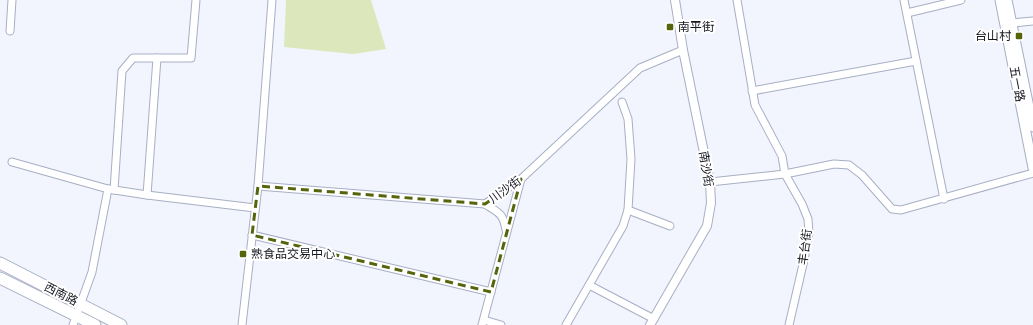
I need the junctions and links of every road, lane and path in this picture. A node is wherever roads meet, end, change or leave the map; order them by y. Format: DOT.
graph roads {
  1 [pos="12,0"];
  2 [pos="196,0"];
  3 [pos="272,0"];
  4 [pos="675,0"];
  5 [pos="737,0"];
  6 [pos="904,0"];
  7 [pos="961,0"];
  8 [pos="1000,0"];
  9 [pos="1007,0"];
  10 [pos="907,13"];
  11 [pos="1033,21"];
  12 [pos="1012,23"];
  13 [pos="10,31"];
  14 [pos="683,50"];
  15 [pos="157,58"];
  16 [pos="916,61"];
  17 [pos="752,91"];
  18 [pos="1030,100"];
  19 [pos="622,102"];
  20 [pos="1033,127"];
  21 [pos="12,162"];
  22 [pos="1033,168"];
  23 [pos="1033,173"];
  24 [pos="785,174"];
  25 [pos="521,179"];
  26 [pos="710,182"];
  27 [pos="258,186"];
  28 [pos="111,190"];
  29 [pos="147,195"];
  30 [pos="944,199"];
  31 [pos="485,204"];
  32 [pos="255,208"];
  33 [pos="628,210"];
  34 [pos="670,226"];
  35 [pos="506,233"];
  36 [pos="252,235"];
  37 [pos="0,263"];
  38 [pos="0,278"];
  39 [pos="589,285"];
  40 [pos="491,292"];
  41 [pos="81,304"];
  42 [pos="75,321"];
  43 [pos="483,322"];
  44 [pos="652,322"];
  45 [pos="95,325"];
  46 [pos="121,325"];
  47 [pos="242,325"];
  48 [pos="501,325"];
  49 [pos="566,325"];
  50 [pos="789,325"];
  1 -- 13 [label="street"];
  2 -- 15 [label="street"];
  3 -- 27 [label="street"];
  4 -- 14 [label="street, 南沙街"];
  5 -- 17 [label="street, 丰台街"];
  6 -- 10 [label="street"];
  7 -- 10 [label="street"];
  8 -- 22 [label="main road, 五一路"];
  9 -- 12 [label="main road, 五一路"];
  10 -- 16 [label="street"];
  11 -- 12 [label="street"];
  12 -- 18 [label="main road, 五一路"];
  14 -- 25 [label="street, 川沙街"];
  14 -- 26 [label="street, 南沙街"];
  15 -- 28 [label="street"];
  15 -- 29 [label="street"];
  16 -- 17 [label="street"];
  16 -- 30 [label="street"];
  17 -- 24 [label="street, 丰台街"];
  18 -- 20 [label="main road, 五一路"];
  19 -- 33 [label="street"];
  21 -- 28 [label="street"];
  23 -- 30 [label="street"];
  24 -- 26 [label="street"];
  24 -- 30 [label="street"];
  24 -- 50 [label="street, 丰台街"];
  25 -- 31 [label="street, 川沙街"];
  25 -- 35 [label="street"];
  26 -- 44 [label="street, 南沙街"];
  27 -- 31 [label="street, 川沙街"];
  27 -- 32 [label="street"];
  28 -- 29 [label="street"];
  28 -- 41 [label="street"];
  29 -- 32 [label="street"];
  31 -- 35 [label="street"];
  32 -- 36 [label="street"];
  33 -- 34 [label="street"];
  33 -- 39 [label="street"];
  35 -- 40 [label="street"];
  36 -- 40 [label="street"];
  36 -- 47 [label="street"];
  37 -- 41 [label="main road, 西南路"];
  38 -- 42 [label="main road, 西南路"];
  39 -- 44 [label="street"];
  39 -- 49 [label="street"];
  40 -- 43 [label="street"];
  41 -- 42 [label="street"];
  41 -- 46 [label="main road, 西南路"];
  42 -- 45 [label="main road, 西南路"];
  43 -- 48 [label="street"];
}
